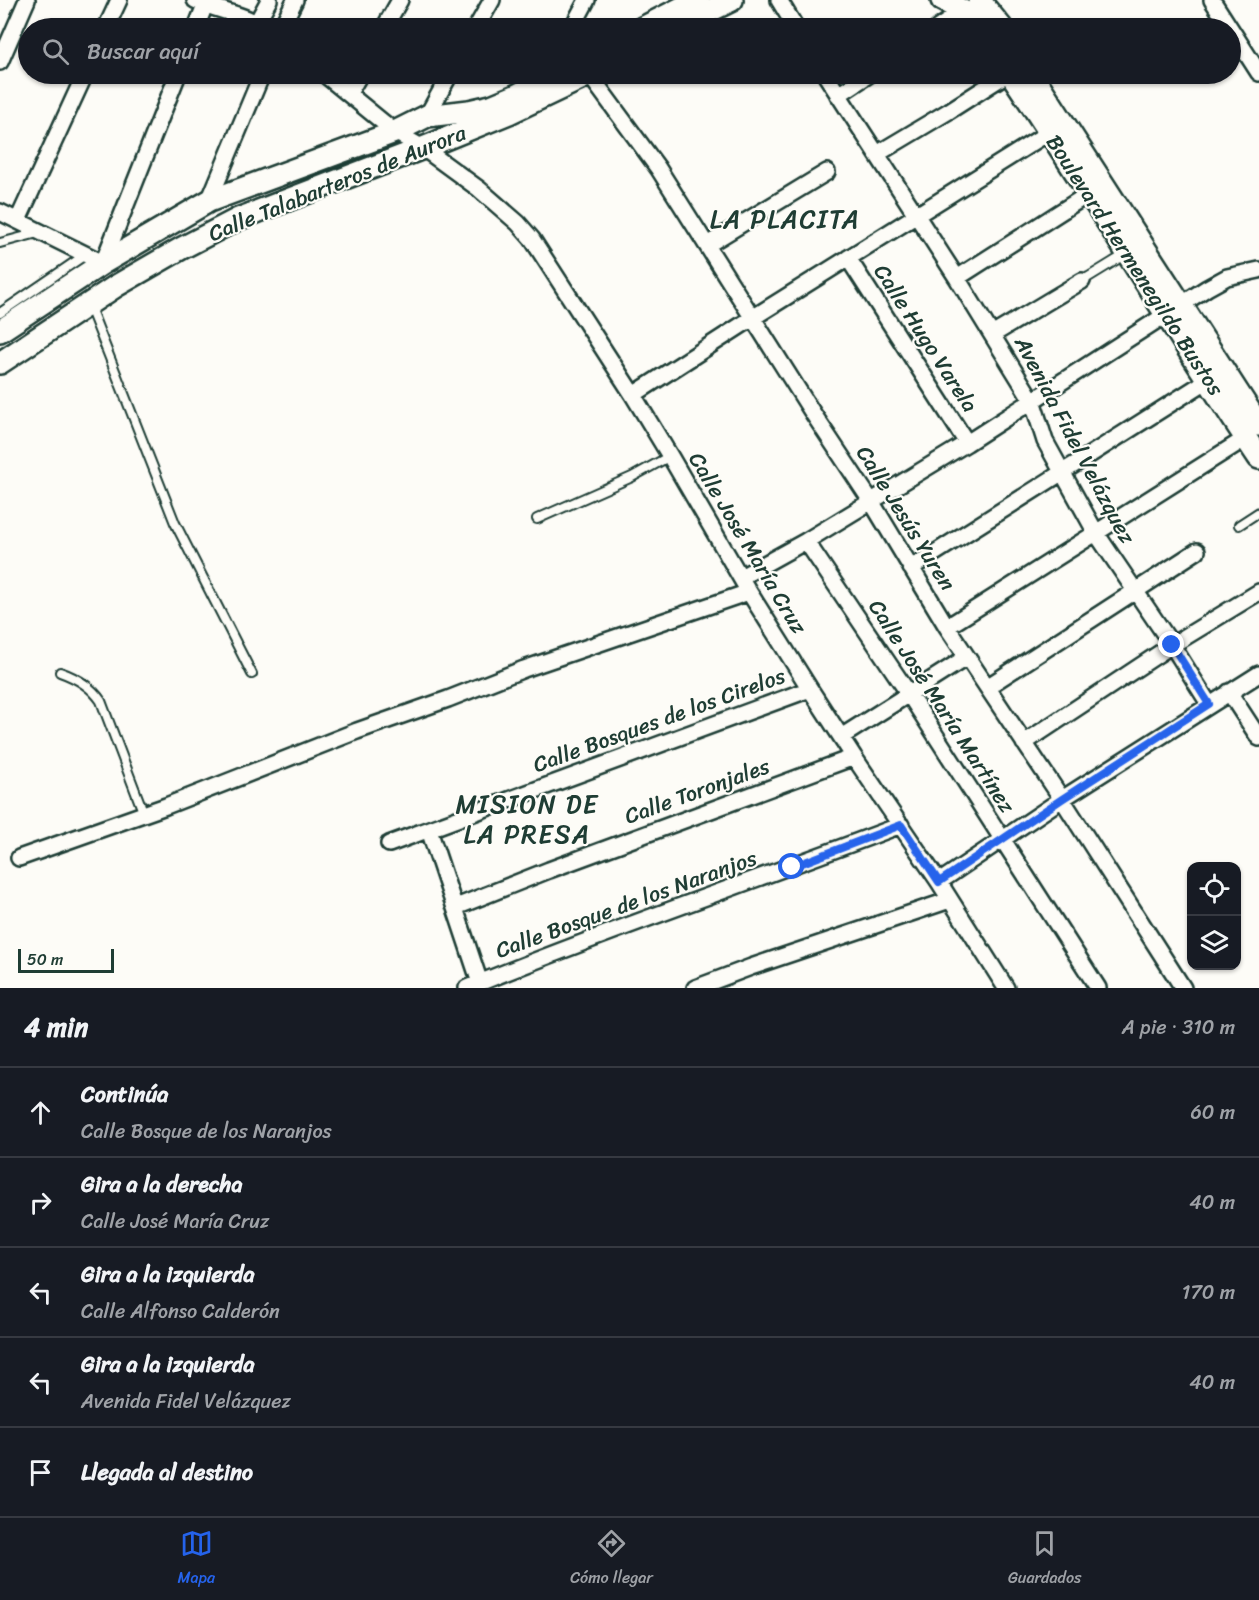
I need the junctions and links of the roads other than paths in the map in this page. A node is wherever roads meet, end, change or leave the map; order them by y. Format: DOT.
graph roads {
  1 [pos="27,0"];
  2 [pos="119,0"];
  3 [pos="268,0"];
  4 [pos="295,0"];
  5 [pos="400,0"];
  6 [pos="492,0"];
  7 [pos="587,0"];
  8 [pos="698,0"];
  9 [pos="732,0"];
  10 [pos="779,0"];
  11 [pos="942,0"];
  12 [pos="1212,0"];
  13 [pos="200,3"];
  14 [pos="971,6"];
  15 [pos="675,14"];
  16 [pos="19,18"];
  17 [pos="111,18"];
  18 [pos="198,18"];
  19 [pos="240,18"];
  20 [pos="263,18"];
  21 [pos="286,18"];
  22 [pos="390,18"];
  23 [pos="482,18"];
  24 [pos="577,18"];
  25 [pos="790,18"];
  26 [pos="953,18"];
  27 [pos="988,18"];
  28 [pos="1224,18"];
  29 [pos="18,21"];
  30 [pos="1241,45"];
  31 [pos="0,62"];
  32 [pos="1259,73"];
  33 [pos="80,84"];
  34 [pos="174,84"];
  35 [pos="258,84"];
  36 [pos="337,84"];
  37 [pos="354,84"];
  38 [pos="445,84"];
  39 [pos="536,84"];
  40 [pos="569,84"];
  41 [pos="597,84"];
  42 [pos="831,84"];
  43 [pos="855,84"];
  44 [pos="993,84"];
  45 [pos="1018,84"];
  46 [pos="1037,84"];
  47 [pos="349,93"];
  48 [pos="838,95"];
  49 [pos="427,116"];
  50 [pos="1057,127"];
  51 [pos="395,132"];
  52 [pos="423,148"];
  53 [pos="877,154"];
  54 [pos="827,172"];
  55 [pos="1090,193"];
  56 [pos="209,201"];
  57 [pos="0,212"];
  58 [pos="916,216"];
  59 [pos="18,220"];
  60 [pos="43,232"];
  61 [pos="0,243"];
  62 [pos="707,245"];
  63 [pos="1128,254"];
  64 [pos="848,258"];
  65 [pos="95,259"];
  66 [pos="1259,270"];
  67 [pos="957,278"];
  68 [pos="1082,281"];
  69 [pos="116,286"];
  70 [pos="89,303"];
  71 [pos="1174,310"];
  72 [pos="0,313"];
  73 [pos="754,317"];
  74 [pos="0,331"];
  75 [pos="992,335"];
  76 [pos="0,363"];
  77 [pos="1208,380"];
  78 [pos="633,396"];
  79 [pos="1032,400"];
  80 [pos="1252,431"];
  81 [pos="966,442"];
  82 [pos="670,456"];
  83 [pos="1259,458"];
  84 [pos="1064,473"];
  85 [pos="871,501"];
  86 [pos="1259,512"];
  87 [pos="537,519"];
  88 [pos="1239,525"];
  89 [pos="1096,533"];
  90 [pos="806,541"];
  91 [pos="1197,551"];
  92 [pos="911,568"];
  93 [pos="741,577"];
  94 [pos="749,592"];
  95 [pos="1135,592"];
  96 [pos="1259,592"];
  97 [pos="947,627"];
  98 [pos="1172,645"];
  99 [pos="967,657"];
  100 [pos="60,672"];
  101 [pos="252,674"];
  102 [pos="1259,674"];
  103 [pos="987,687"];
  104 [pos="810,689"];
  105 [pos="1229,692"];
  106 [pos="909,694"];
  107 [pos="1209,704"];
  108 [pos="841,737"];
  109 [pos="1259,738"];
  110 [pos="1024,742"];
  111 [pos="854,757"];
  112 [pos="1062,799"];
  113 [pos="144,814"];
  114 [pos="901,825"];
  115 [pos="429,830"];
  116 [pos="1002,838"];
  117 [pos="389,844"];
  118 [pos="18,858"];
  119 [pos="939,882"];
  120 [pos="950,900"];
  121 [pos="456,907"];
  122 [pos="474,985"];
  123 [pos="695,988"];
  124 [pos="1006,988"];
  125 [pos="1098,988"];
  126 [pos="1183,988"];
  1 -- 16 [label="street"];
  2 -- 17 [label="street"];
  3 -- 20 [label="street"];
  4 -- 21 [label="street"];
  5 -- 22 [label="street"];
  6 -- 23 [label="street"];
  7 -- 24 [label="street"];
  8 -- 15 [label="street"];
  9 -- 15 [label="street"];
  10 -- 25 [label="street"];
  11 -- 14 [label="street"];
  12 -- 28 [label="street"];
  13 -- 18 [label="street"];
  13 -- 19 [label="street"];
  14 -- 26 [label="street"];
  14 -- 27 [label="street"];
  29 -- 31 [label="street"];
  30 -- 32 [label="street"];
  33 -- 59 [label="street"];
  34 -- 65 [label="street"];
  35 -- 56 [label="street"];
  36 -- 47 [label="street, Calle José María Cruz"];
  37 -- 47 [label="street"];
  38 -- 49 [label="street"];
  39 -- 49 [label="street, Calle Talabarteros de Aurora"];
  40 -- 52 [label="street, Calle Talabarteros de Aurora"];
  41 -- 62 [label="street, Calle Jesús Yuren"];
  42 -- 48 [label="street, Avenida Fidel Velázquez"];
  43 -- 48 [label="street"];
  44 -- 53 [label="street"];
  45 -- 50 [label="street, Boulevard Hermenegildo Bustos"];
  46 -- 50 [label="street, Boulevard Hermenegildo Bustos"];
  47 -- 51 [label="street, Calle José María Cruz"];
  48 -- 53 [label="street, Avenida Fidel Velázquez"];
  49 -- 51 [label="street, Calle Talabarteros de Aurora"];
  50 -- 55 [label="street, Boulevard Hermenegildo Bustos"];
  50 -- 58 [label="street"];
  50 -- 71 [label="street, Boulevard Hermenegildo Bustos"];
  51 -- 52 [label="street, Calle José María Cruz"];
  51 -- 56 [label="street, Calle Talabarteros de Aurora"];
  52 -- 69 [label="street, Calle Talabarteros de Aurora"];
  52 -- 78 [label="street, Calle José María Cruz"];
  53 -- 58 [label="street, Avenida Fidel Velázquez"];
  54 -- 62 [label="street"];
  55 -- 63 [label="street, Boulevard Hermenegildo Bustos"];
  55 -- 67 [label="street"];
  56 -- 65 [label="street, Calle Talabarteros de Aurora"];
  57 -- 59 [label="street"];
  58 -- 64 [label="street"];
  58 -- 67 [label="street, Avenida Fidel Velázquez"];
  59 -- 60 [label="street"];
  60 -- 61 [label="lane"];
  60 -- 65 [label="street"];
  62 -- 73 [label="street, Calle Jesús Yuren"];
  63 -- 68 [label="lane"];
  63 -- 71 [label="street, Boulevard Hermenegildo Bustos"];
  64 -- 73 [label="street"];
  64 -- 81 [label="street, Calle Hugo Varela"];
  65 -- 69 [label="street"];
  65 -- 72 [label="lane"];
  65 -- 74 [label="street, Calle Talabarteros de Aurora"];
  66 -- 71 [label="street"];
  67 -- 75 [label="street, Avenida Fidel Velázquez"];
  68 -- 75 [label="street"];
  69 -- 70 [label="street, Calle Talabarteros de Aurora"];
  70 -- 76 [label="street, Calle Talabarteros de Aurora"];
  70 -- 101 [label="lane"];
  71 -- 77 [label="street, Boulevard Hermenegildo Bustos"];
  71 -- 79 [label="street"];
  71 -- 80 [label="street, Boulevard Hermenegildo Bustos"];
  73 -- 78 [label="street"];
  73 -- 85 [label="street, Calle Jesús Yuren"];
  75 -- 79 [label="street, Avenida Fidel Velázquez"];
  77 -- 80 [label="street, Boulevard Hermenegildo Bustos"];
  77 -- 84 [label="street"];
  78 -- 82 [label="street, Calle José María Cruz"];
  79 -- 81 [label="street"];
  79 -- 84 [label="street, Avenida Fidel Velázquez"];
  80 -- 83 [label="street, Boulevard Hermenegildo Bustos"];
  80 -- 89 [label="street"];
  81 -- 85 [label="street"];
  82 -- 87 [label="lane"];
  82 -- 93 [label="street, Calle José María Cruz"];
  84 -- 89 [label="street, Avenida Fidel Velázquez"];
  84 -- 92 [label="street"];
  85 -- 90 [label="street"];
  85 -- 92 [label="street, Calle Jesús Yuren"];
  86 -- 88 [label="lane"];
  89 -- 95 [label="street, Avenida Fidel Velázquez"];
  89 -- 97 [label="street"];
  90 -- 93 [label="street"];
  90 -- 106 [label="street, Calle José María Martínez"];
  91 -- 95 [label="street"];
  92 -- 97 [label="street, Calle Jesús Yuren"];
  93 -- 94 [label="street, Calle José María Cruz"];
  94 -- 104 [label="street, Calle José María Cruz"];
  94 -- 113 [label="street"];
  95 -- 98 [label="street, Avenida Fidel Velázquez"];
  95 -- 103 [label="street"];
  96 -- 98 [label="street"];
  97 -- 99 [label="street, Calle Jesús Yuren"];
  98 -- 107 [label="street, Avenida Fidel Velázquez"];
  98 -- 110 [label="street"];
  99 -- 103 [label="street, Calle Jesús Yuren"];
  99 -- 106 [label="street"];
  100 -- 113 [label="lane"];
  102 -- 105 [label="street"];
  103 -- 110 [label="street, Calle Jesús Yuren"];
  104 -- 108 [label="street, Calle José María Cruz"];
  104 -- 115 [label="street, Calle Bosques de los Cirelos"];
  105 -- 107 [label="street"];
  105 -- 109 [label="street"];
  106 -- 108 [label="street"];
  106 -- 116 [label="street, Calle José María Martínez"];
  107 -- 112 [label="street"];
  108 -- 111 [label="street, Calle José María Cruz"];
  110 -- 112 [label="street, Calle Jesús Yuren"];
  111 -- 114 [label="street, Calle José María Cruz"];
  111 -- 121 [label="street, Calle Toronjales"];
  112 -- 116 [label="street"];
  112 -- 126 [label="street, Calle Jesús Yuren"];
  113 -- 118 [label="street"];
  114 -- 119 [label="street, Calle José María Cruz"];
  114 -- 122 [label="street, Calle Bosque de los Naranjos"];
  115 -- 117 [label="street, Calle Bosques de los Cirelos"];
  115 -- 121 [label="street"];
  116 -- 119 [label="street"];
  116 -- 125 [label="street, Calle José María Martínez"];
  119 -- 120 [label="street, Calle José María Cruz"];
  120 -- 123 [label="street"];
  120 -- 124 [label="street, Calle José María Cruz"];
  121 -- 122 [label="street"];
}
